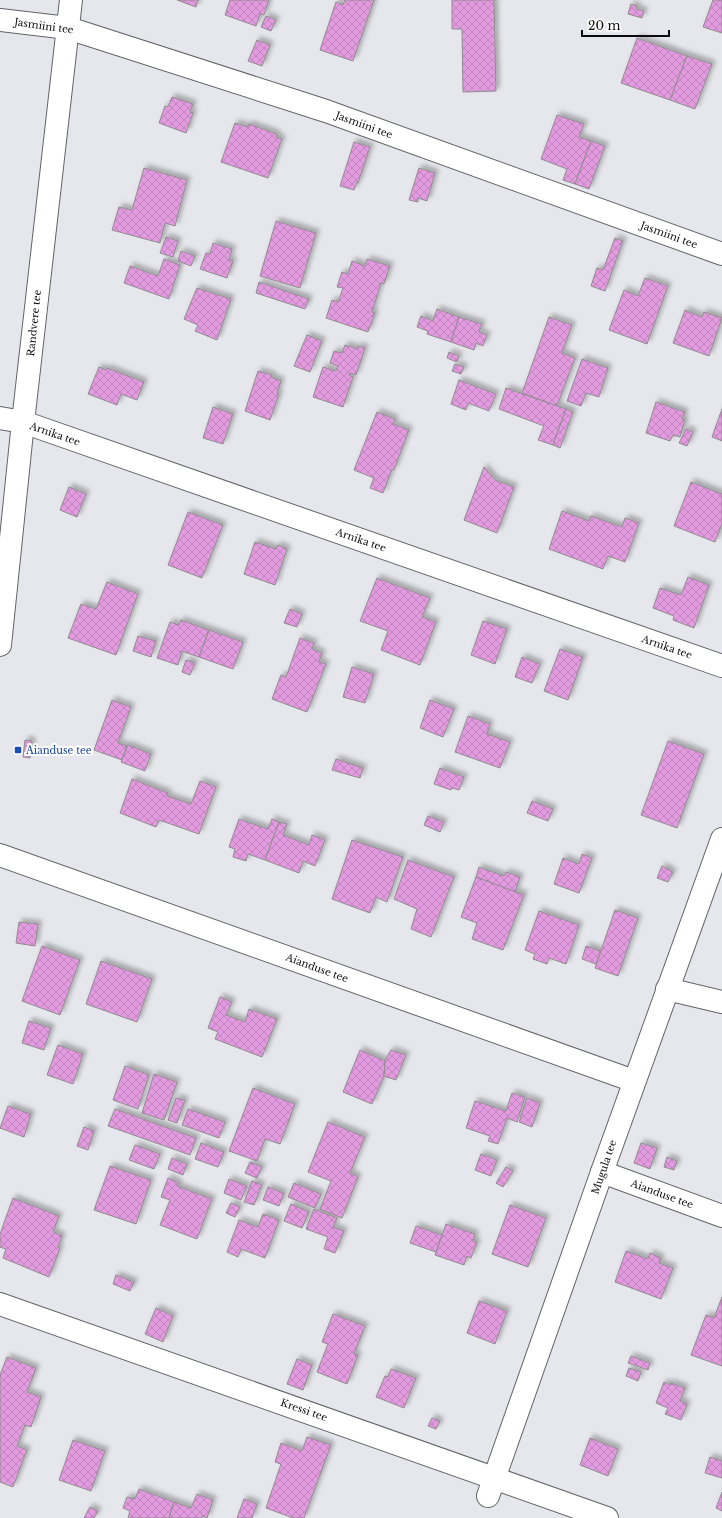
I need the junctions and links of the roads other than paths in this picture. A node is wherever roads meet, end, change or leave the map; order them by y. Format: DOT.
graph roads {
  1 [pos="71,0"];
  2 [pos="0,20"];
  3 [pos="68,28"];
  4 [pos="722,254"];
  5 [pos="0,418"];
  6 [pos="23,422"];
  7 [pos="0,645"];
  8 [pos="722,666"];
  9 [pos="722,839"];
  10 [pos="0,855"];
  11 [pos="668,989"];
  12 [pos="722,1002"];
  13 [pos="634,1081"];
  14 [pos="602,1172"];
  15 [pos="722,1216"];
  16 [pos="0,1304"];
  17 [pos="492,1487"];
  18 [pos="607,1518"];
  1 -- 3 [label="street, Randvere tee"];
  2 -- 3 [label="street, Jasmiini tee"];
  3 -- 4 [label="street, Jasmiini tee"];
  3 -- 6 [label="street, Randvere tee"];
  5 -- 6 [label="street, Arnika tee"];
  6 -- 7 [label="street, Randvere tee"];
  6 -- 8 [label="street, Arnika tee"];
  9 -- 11 [label="street, Mugula tee"];
  10 -- 13 [label="street, Aianduse tee"];
  11 -- 12 [label="street"];
  11 -- 13 [label="street, Mugula tee"];
  13 -- 14 [label="street, Mugula tee"];
  14 -- 15 [label="street, Aianduse tee"];
  14 -- 17 [label="street, Mugula tee"];
  16 -- 17 [label="street, Kressi tee"];
  17 -- 18 [label="street, Kressi tee"];
}
